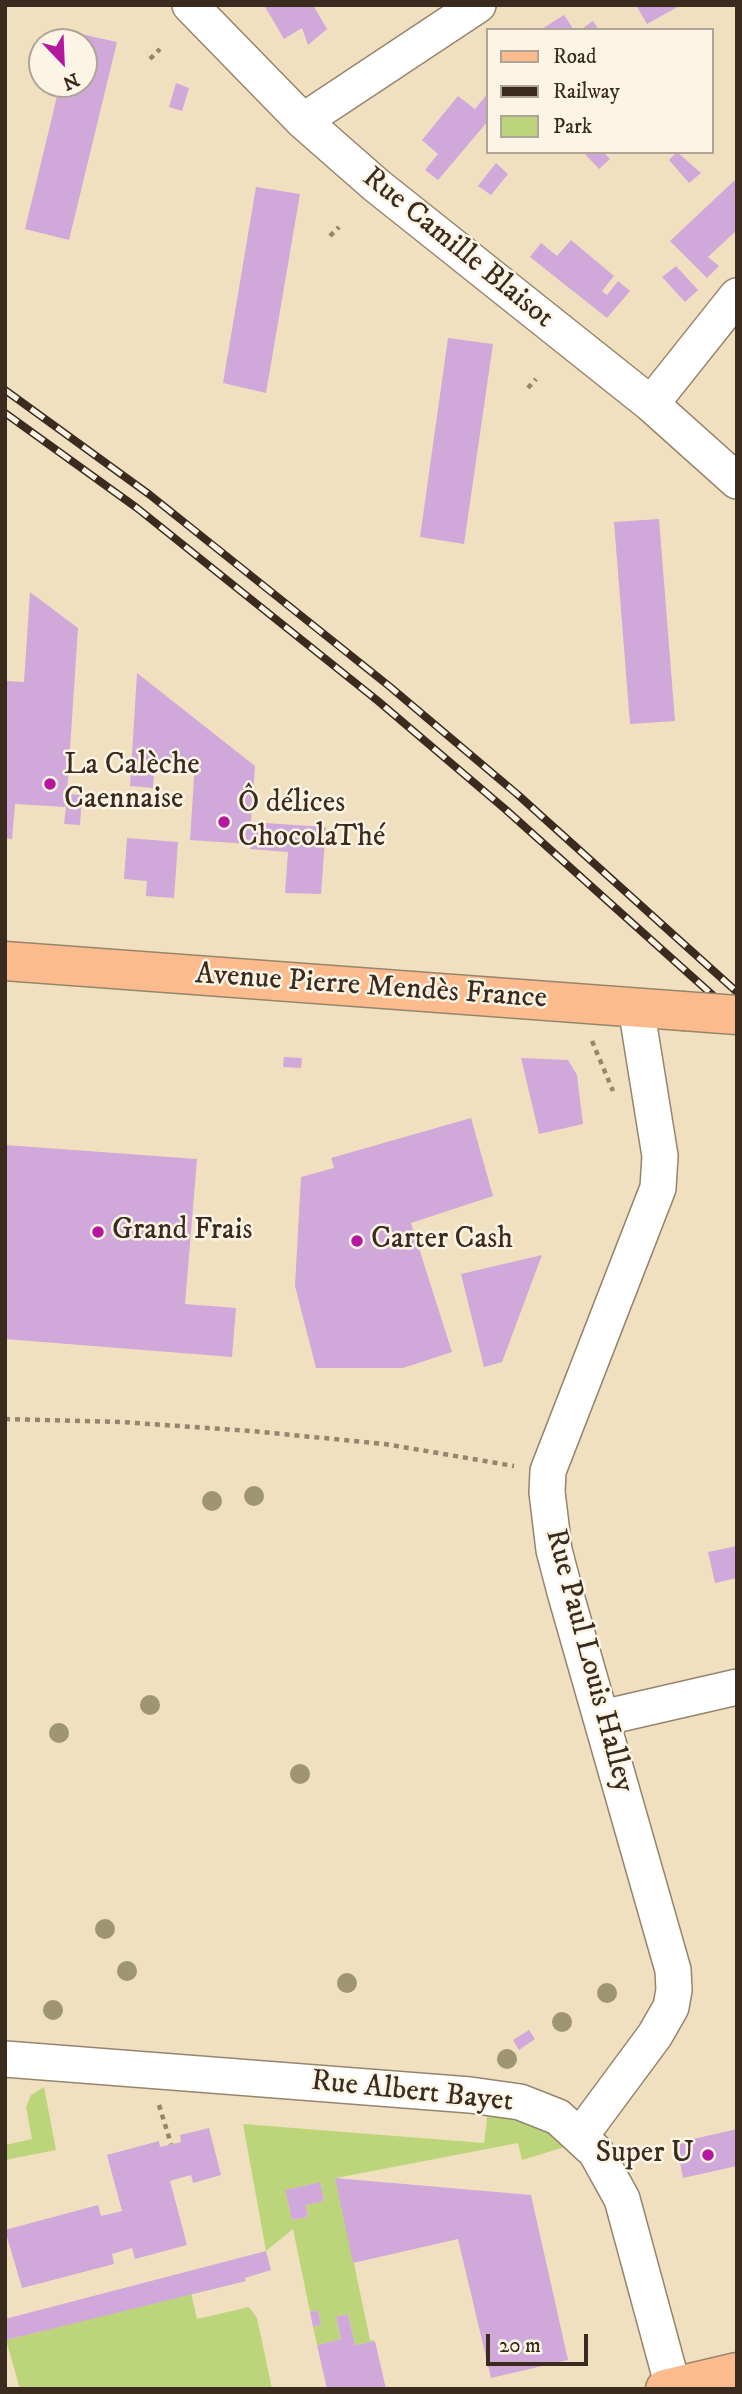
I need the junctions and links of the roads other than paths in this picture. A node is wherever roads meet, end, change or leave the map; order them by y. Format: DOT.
graph roads {
  1 [pos="190,5"];
  2 [pos="478,5"];
  3 [pos="303,121"];
  4 [pos="737,296"];
  5 [pos="651,404"];
  6 [pos="737,481"];
  7 [pos="5,961"];
  8 [pos="636,1007"];
  9 [pos="737,1015"];
  10 [pos="737,1687"];
  11 [pos="602,1718"];
  12 [pos="5,2059"];
  13 [pos="581,2134"];
  14 [pos="737,2372"];
  15 [pos="669,2388"];
  1 -- 3 [label="street, Rue Camille Blaisot"];
  2 -- 3 [label="street"];
  3 -- 5 [label="street, Rue Camille Blaisot"];
  4 -- 5 [label="street"];
  5 -- 6 [label="street, Rue Camille Blaisot"];
  7 -- 8 [label="main road, Avenue Pierre Mendès France"];
  8 -- 9 [label="main road, Avenue Pierre Mendès France, bridge"];
  8 -- 11 [label="street, Rue Paul Louis Halley"];
  10 -- 11 [label="street"];
  11 -- 13 [label="street, Rue Paul Louis Halley"];
  12 -- 13 [label="street, Rue Albert Bayet"];
  13 -- 15 [label="street, Rue Albert Bayet"];
  14 -- 15 [label="main road"];
}
